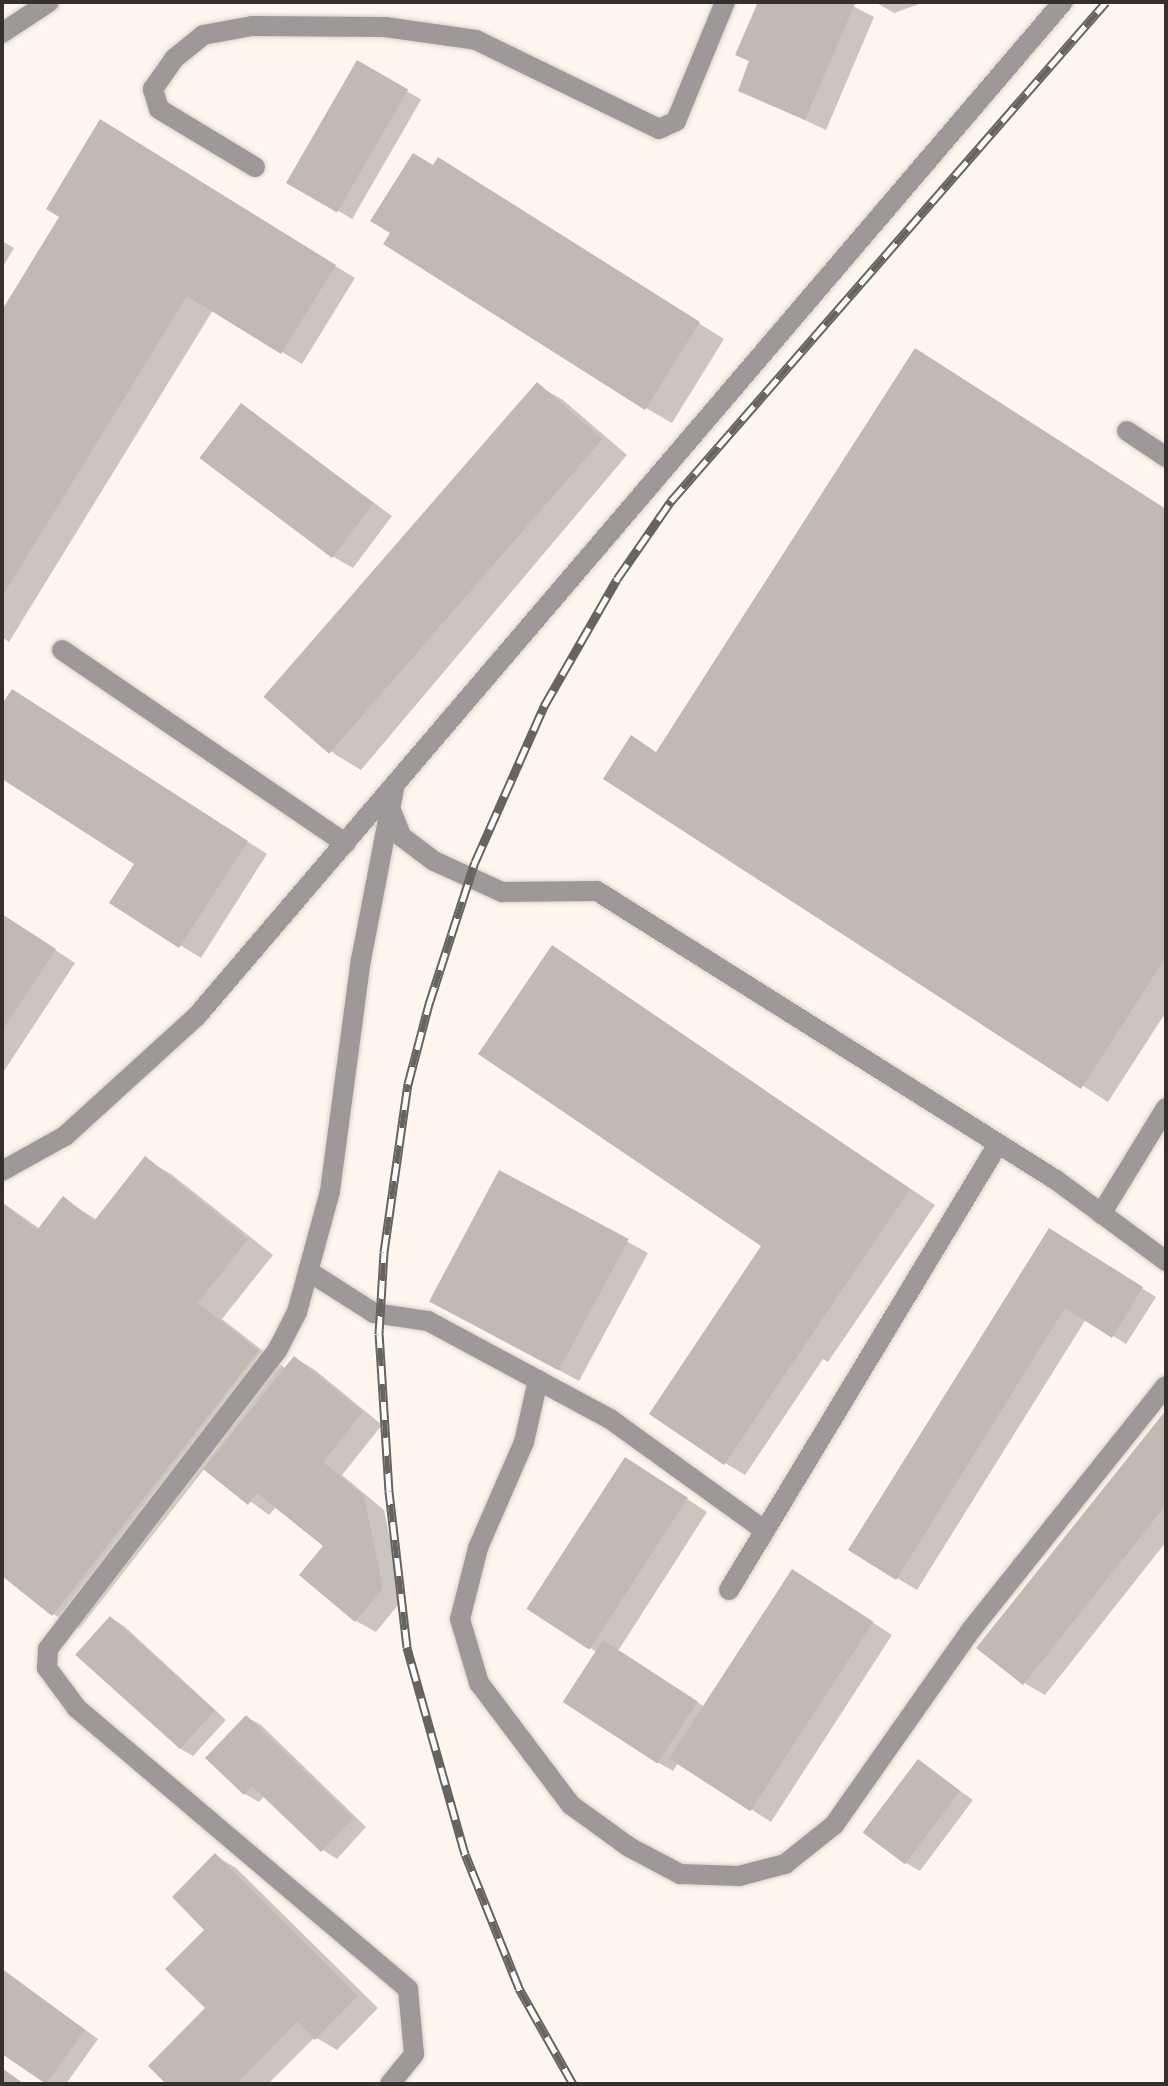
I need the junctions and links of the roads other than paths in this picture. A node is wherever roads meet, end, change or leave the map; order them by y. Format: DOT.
graph roads {
  1 [pos="49,2"];
  2 [pos="725,2"];
  3 [pos="1063,2"];
  4 [pos="2,33"];
  5 [pos="255,167"];
  6 [pos="1127,431"];
  7 [pos="1166,457"];
  8 [pos="62,650"];
  9 [pos="396,783"];
  10 [pos="390,808"];
  11 [pos="345,843"];
  12 [pos="1166,1108"];
  13 [pos="998,1144"];
  14 [pos="2,1171"];
  15 [pos="1101,1214"];
  16 [pos="1166,1261"];
  17 [pos="308,1271"];
  18 [pos="538,1380"];
  19 [pos="1166,1386"];
  20 [pos="764,1530"];
  21 [pos="729,1590"];
  22 [pos="390,2084"];
  1 -- 4 [label="street"];
  2 -- 5 [label="street"];
  3 -- 9 [label="street"];
  6 -- 7 [label="street"];
  8 -- 11 [label="street"];
  9 -- 10 [label="street"];
  9 -- 11 [label="street"];
  10 -- 13 [label="street"];
  10 -- 17 [label="street"];
  11 -- 14 [label="street"];
  12 -- 15 [label="street"];
  13 -- 15 [label="street"];
  13 -- 20 [label="street"];
  15 -- 16 [label="street"];
  17 -- 18 [label="street"];
  17 -- 22 [label="street"];
  18 -- 19 [label="street"];
  18 -- 20 [label="street"];
  20 -- 21 [label="street"];
}
